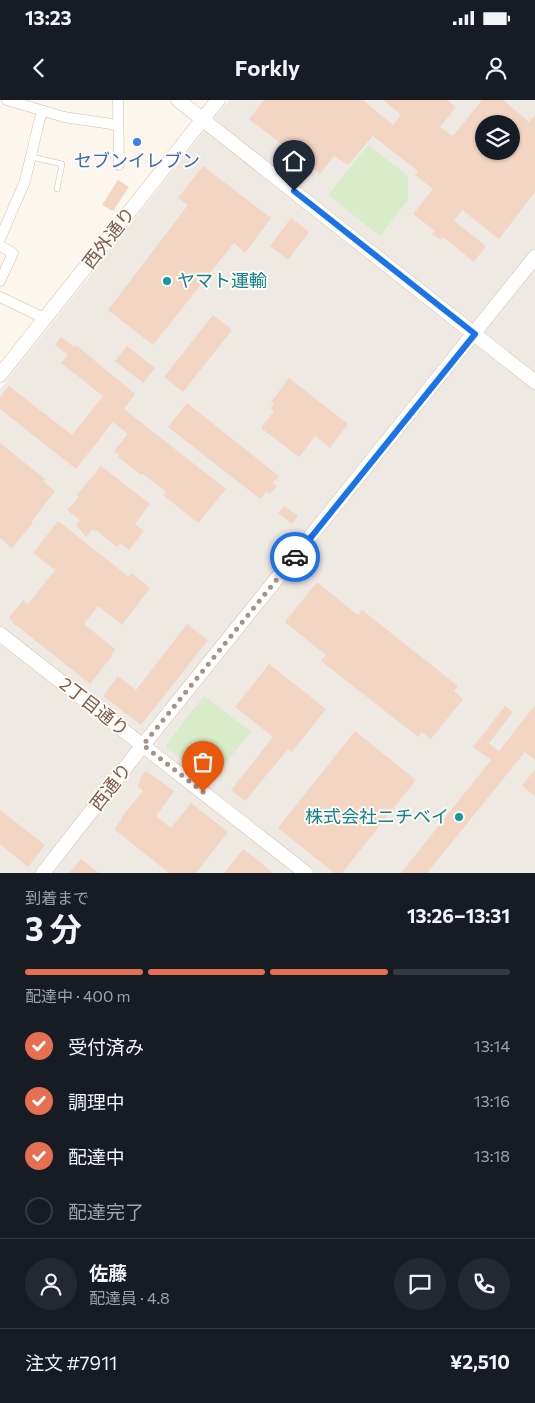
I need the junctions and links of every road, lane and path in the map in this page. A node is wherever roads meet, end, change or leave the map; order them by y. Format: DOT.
graph roads {
  1 [pos="8,100"];
  2 [pos="118,100"];
  3 [pos="178,100"];
  4 [pos="218,100"];
  5 [pos="43,111"];
  6 [pos="203,119"];
  7 [pos="118,125"];
  8 [pos="32,157"];
  9 [pos="119,165"];
  10 [pos="66,184"];
  11 [pos="1,234"];
  12 [pos="0,246"];
  13 [pos="535,257"];
  14 [pos="3,268"];
  15 [pos="0,281"];
  16 [pos="0,297"];
  17 [pos="46,319"];
  18 [pos="475,334"];
  19 [pos="0,375"];
  20 [pos="535,382"];
  21 [pos="0,634"];
  22 [pos="143,745"];
  23 [pos="43,873"];
  24 [pos="306,873"];
  1 -- 5 [label="street"];
  2 -- 7 [label="street"];
  3 -- 6 [label="street"];
  4 -- 6 [label="street, 西外通り"];
  5 -- 7 [label="street"];
  5 -- 8 [label="street"];
  6 -- 17 [label="street, 西外通り"];
  6 -- 18 [label="street"];
  7 -- 9 [label="street"];
  8 -- 10 [label="lane"];
  8 -- 11 [label="street"];
  12 -- 14 [label="street"];
  13 -- 18 [label="street, 西通り"];
  14 -- 15 [label="street"];
  16 -- 17 [label="street"];
  17 -- 19 [label="street, 西外通り"];
  18 -- 20 [label="street"];
  18 -- 22 [label="street, 西通り"];
  21 -- 22 [label="street, 2丁目通り"];
  22 -- 23 [label="street, 西通り"];
  22 -- 24 [label="street, 2丁目通り"];
}
